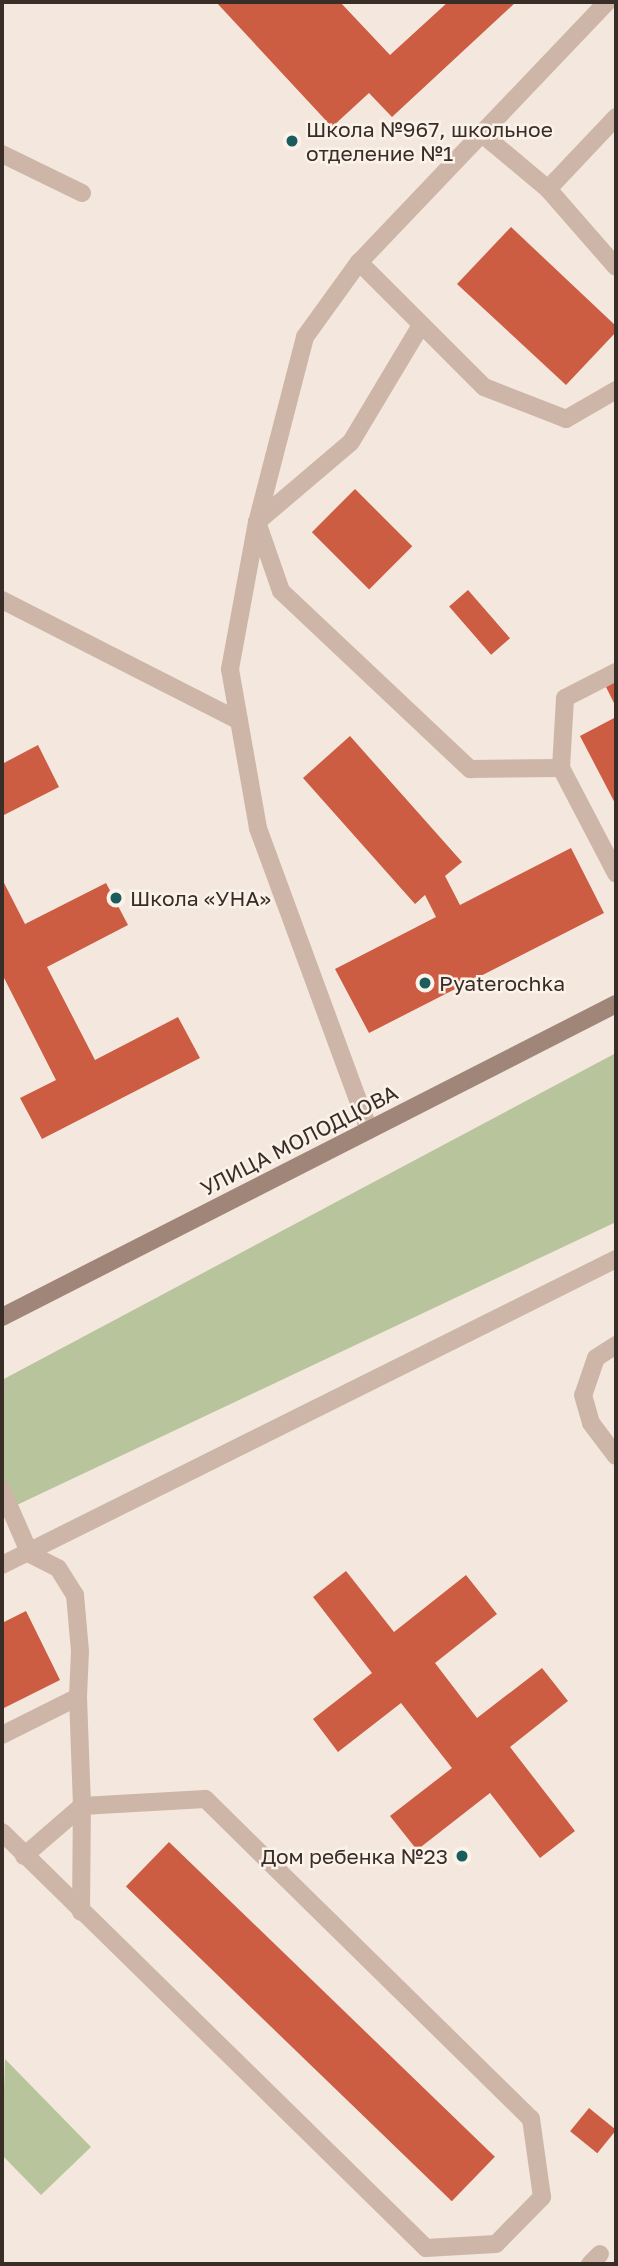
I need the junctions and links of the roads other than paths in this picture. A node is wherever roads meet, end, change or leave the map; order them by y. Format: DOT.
graph roads {
  1 [pos="607,2"];
  2 [pos="616,117"];
  3 [pos="481,133"];
  4 [pos="2,154"];
  5 [pos="548,189"];
  6 [pos="82,193"];
  7 [pos="359,262"];
  8 [pos="616,267"];
  9 [pos="421,325"];
  10 [pos="616,390"];
  11 [pos="257,522"];
  12 [pos="2,600"];
  13 [pos="616,672"];
  14 [pos="239,721"];
  15 [pos="561,768"];
  16 [pos="616,873"];
  17 [pos="616,1004"];
  18 [pos="369,1129"];
  19 [pos="616,1259"];
  20 [pos="2,1317"];
  21 [pos="616,1345"];
  22 [pos="616,1455"];
  23 [pos="2,1490"];
  24 [pos="30,1554"];
  25 [pos="2,1565"];
  26 [pos="78,1697"];
  27 [pos="2,1735"];
  28 [pos="82,1806"];
  29 [pos="2,1832"];
  30 [pos="24,1856"];
  31 [pos="81,1912"];
  1 -- 3 [label="lane"];
  2 -- 5 [label="lane"];
  3 -- 5 [label="lane"];
  3 -- 7 [label="lane"];
  4 -- 6 [label="lane"];
  5 -- 8 [label="lane"];
  7 -- 9 [label="lane"];
  7 -- 11 [label="lane"];
  9 -- 10 [label="lane"];
  9 -- 11 [label="lane"];
  11 -- 14 [label="lane"];
  11 -- 15 [label="lane"];
  12 -- 14 [label="lane"];
  13 -- 15 [label="lane"];
  14 -- 18 [label="lane"];
  15 -- 16 [label="lane"];
  17 -- 18 [label="street, УЛИЦА МОЛОДЦОВА"];
  18 -- 20 [label="street, УЛИЦА МОЛОДЦОВА"];
  19 -- 24 [label="lane"];
  21 -- 22 [label="lane"];
  23 -- 24 [label="lane"];
  24 -- 25 [label="lane"];
  24 -- 26 [label="lane"];
  26 -- 27 [label="lane"];
  26 -- 28 [label="lane"];
  28 -- 30 [label="lane"];
  28 -- 31 [label="lane"];
  28 -- 31 [label="lane"];
  29 -- 30 [label="lane"];
  30 -- 31 [label="lane"];
}
